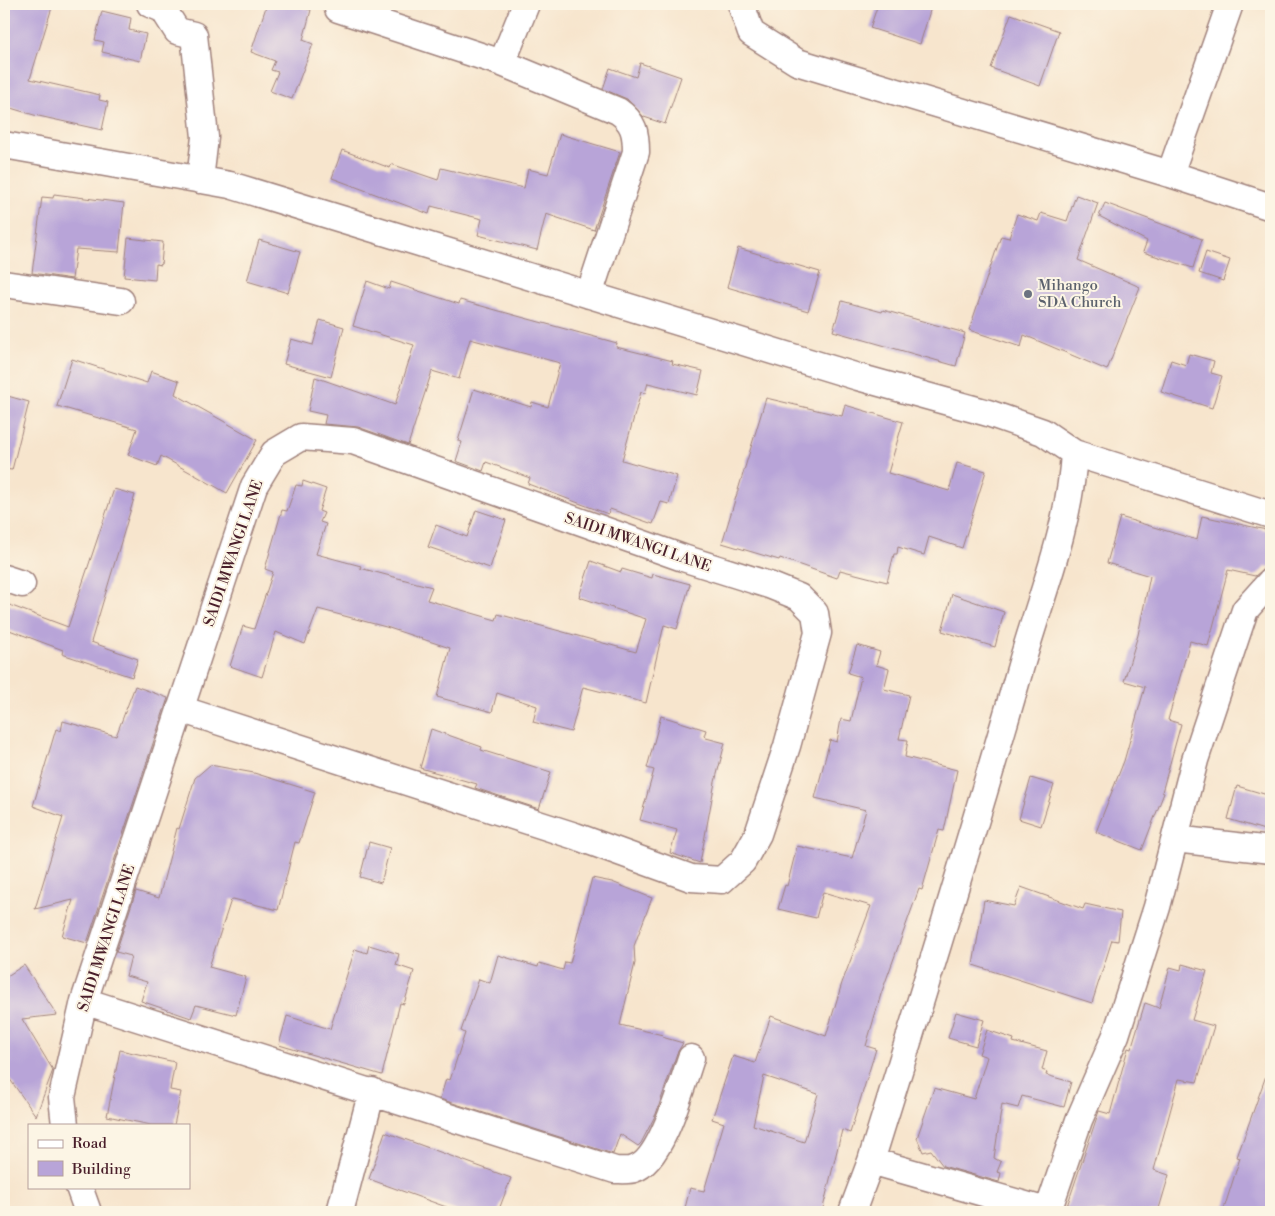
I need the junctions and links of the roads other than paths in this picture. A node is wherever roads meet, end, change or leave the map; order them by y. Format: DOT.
graph roads {
  1 [pos="150,4"];
  2 [pos="526,4"];
  3 [pos="741,4"];
  4 [pos="1230,4"];
  5 [pos="338,10"];
  6 [pos="502,63"];
  7 [pos="4,145"];
  8 [pos="1170,174"];
  9 [pos="200,180"];
  10 [pos="1271,207"];
  11 [pos="4,284"];
  12 [pos="589,295"];
  13 [pos="121,301"];
  14 [pos="1074,453"];
  15 [pos="1270,517"];
  16 [pos="1271,581"];
  17 [pos="180,709"];
  18 [pos="1175,839"];
  19 [pos="1271,850"];
  20 [pos="84,1001"];
  21 [pos="691,1058"];
  22 [pos="372,1092"];
  23 [pos="65,1124"];
  24 [pos="868,1170"];
  25 [pos="79,1188"];
  26 [pos="88,1212"];
  27 [pos="340,1212"];
  28 [pos="852,1212"];
  29 [pos="870,1212"];
  30 [pos="1049,1212"];
  1 -- 9 [label="street"];
  2 -- 6 [label="street"];
  3 -- 8 [label="street"];
  4 -- 8 [label="street"];
  5 -- 6 [label="street"];
  6 -- 12 [label="street"];
  7 -- 9 [label="street"];
  8 -- 10 [label="street"];
  9 -- 12 [label="street"];
  11 -- 13 [label="street"];
  12 -- 14 [label="street"];
  14 -- 15 [label="street"];
  14 -- 24 [label="street"];
  16 -- 18 [label="street"];
  17 -- 17 [label="street, SAIDI MWANGI LANE"];
  17 -- 20 [label="street, SAIDI MWANGI LANE"];
  18 -- 19 [label="street"];
  18 -- 30 [label="street"];
  20 -- 22 [label="street"];
  20 -- 23 [label="street, SAIDI MWANGI LANE"];
  21 -- 22 [label="street"];
  22 -- 27 [label="street"];
  24 -- 28 [label="street"];
  24 -- 29 [label="street"];
  24 -- 30 [label="street"];
  25 -- 26 [label="street"];
}
